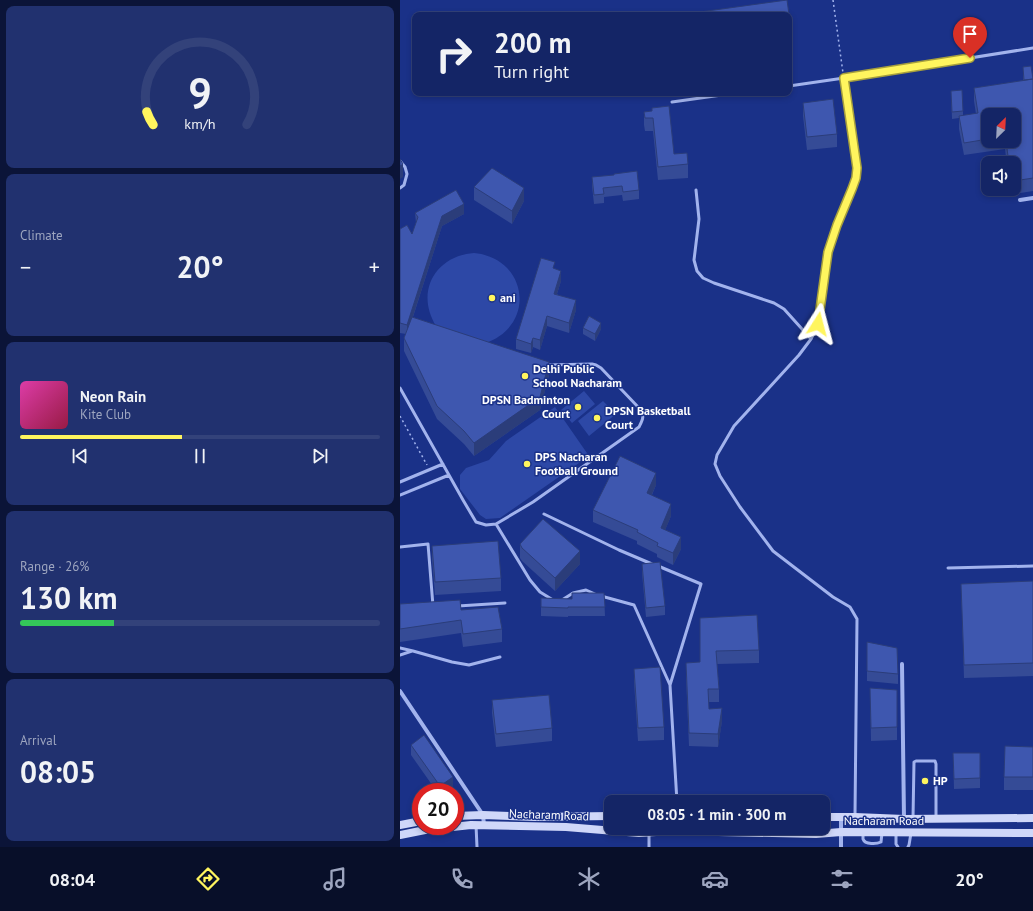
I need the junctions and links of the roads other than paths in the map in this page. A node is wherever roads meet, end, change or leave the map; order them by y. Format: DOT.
graph roads {
  1 [pos="1033,48"];
  2 [pos="844,78"];
  3 [pos="792,86"];
  4 [pos="715,96"];
  5 [pos="672,102"];
  6 [pos="400,161"];
  7 [pos="400,188"];
  8 [pos="696,190"];
  9 [pos="1033,198"];
  10 [pos="1020,200"];
  11 [pos="811,339"];
  12 [pos="546,365"];
  13 [pos="400,388"];
  14 [pos="443,464"];
  15 [pos="449,475"];
  16 [pos="400,482"];
  17 [pos="400,495"];
  18 [pos="544,514"];
  19 [pos="496,524"];
  20 [pos="400,547"];
  21 [pos="1033,566"];
  22 [pos="948,568"];
  23 [pos="505,603"];
  24 [pos="457,606"];
  25 [pos="441,607"];
  26 [pos="426,608"];
  27 [pos="433,608"];
  28 [pos="400,648"];
  29 [pos="413,651"];
  30 [pos="400,655"];
  31 [pos="500,657"];
  32 [pos="902,664"];
  33 [pos="670,685"];
  34 [pos="400,691"];
  35 [pos="677,795"];
  36 [pos="483,815"];
  37 [pos="464,816"];
  38 [pos="604,816"];
  39 [pos="830,817"];
  40 [pos="841,817"];
  41 [pos="855,817"];
  42 [pos="1033,818"];
  43 [pos="908,819"];
  44 [pos="936,820"];
  45 [pos="412,823"];
  46 [pos="400,825"];
  47 [pos="480,825"];
  48 [pos="604,830"];
  49 [pos="841,832"];
  50 [pos="830,833"];
  51 [pos="896,833"];
  52 [pos="911,833"];
  53 [pos="1033,833"];
  54 [pos="400,835"];
  55 [pos="648,835"];
  56 [pos="477,847"];
  57 [pos="649,847"];
  58 [pos="841,847"];
  59 [pos="898,847"];
  60 [pos="908,847"];
  1 -- 2 [label="lane"];
  2 -- 3 [label="lane"];
  2 -- 11 [label="lane"];
  4 -- 5 [label="lane"];
  6 -- 7 [label="lane"];
  8 -- 11 [label="lane"];
  9 -- 10 [label="street"];
  11 -- 41 [label="lane"];
  12 -- 19 [label="lane"];
  13 -- 14 [label="lane"];
  14 -- 15 [label="lane"];
  14 -- 16 [label="lane"];
  15 -- 17 [label="lane"];
  15 -- 19 [label="lane"];
  18 -- 33 [label="lane"];
  19 -- 33 [label="lane"];
  20 -- 27 [label="lane"];
  21 -- 22 [label="lane"];
  23 -- 24 [label="lane"];
  25 -- 27 [label="lane"];
  26 -- 27 [label="lane"];
  28 -- 29 [label="lane"];
  29 -- 30 [label="lane"];
  29 -- 31 [label="lane"];
  32 -- 43 [label="street"];
  33 -- 35 [label="lane"];
  34 -- 36 [label="street"];
  36 -- 37 [label="main road, Nacharam Road"];
  36 -- 38 [label="main road, Nacharam Road"];
  36 -- 47 [label="street"];
  39 -- 40 [label="main road, Nacharam Road"];
  40 -- 41 [label="main road, Nacharam Road"];
  40 -- 49 [label="street"];
  41 -- 43 [label="main road, Nacharam Road"];
  42 -- 44 [label="main road, Nacharam Road"];
  43 -- 44 [label="main road, Nacharam Road"];
  43 -- 44 [label="lane"];
  45 -- 46 [label="main road"];
  47 -- 48 [label="main road, Nacharam Road"];
  47 -- 54 [label="main road, Nacharam Road"];
  47 -- 56 [label="lane"];
  49 -- 50 [label="main road, Nacharam Road"];
  49 -- 51 [label="main road, Nacharam Road"];
  49 -- 58 [label="street"];
  51 -- 52 [label="main road, Nacharam Road"];
  51 -- 59 [label="lane"];
  52 -- 53 [label="main road, Nacharam Road"];
  52 -- 60 [label="lane"];
  55 -- 57 [label="lane"];
}
